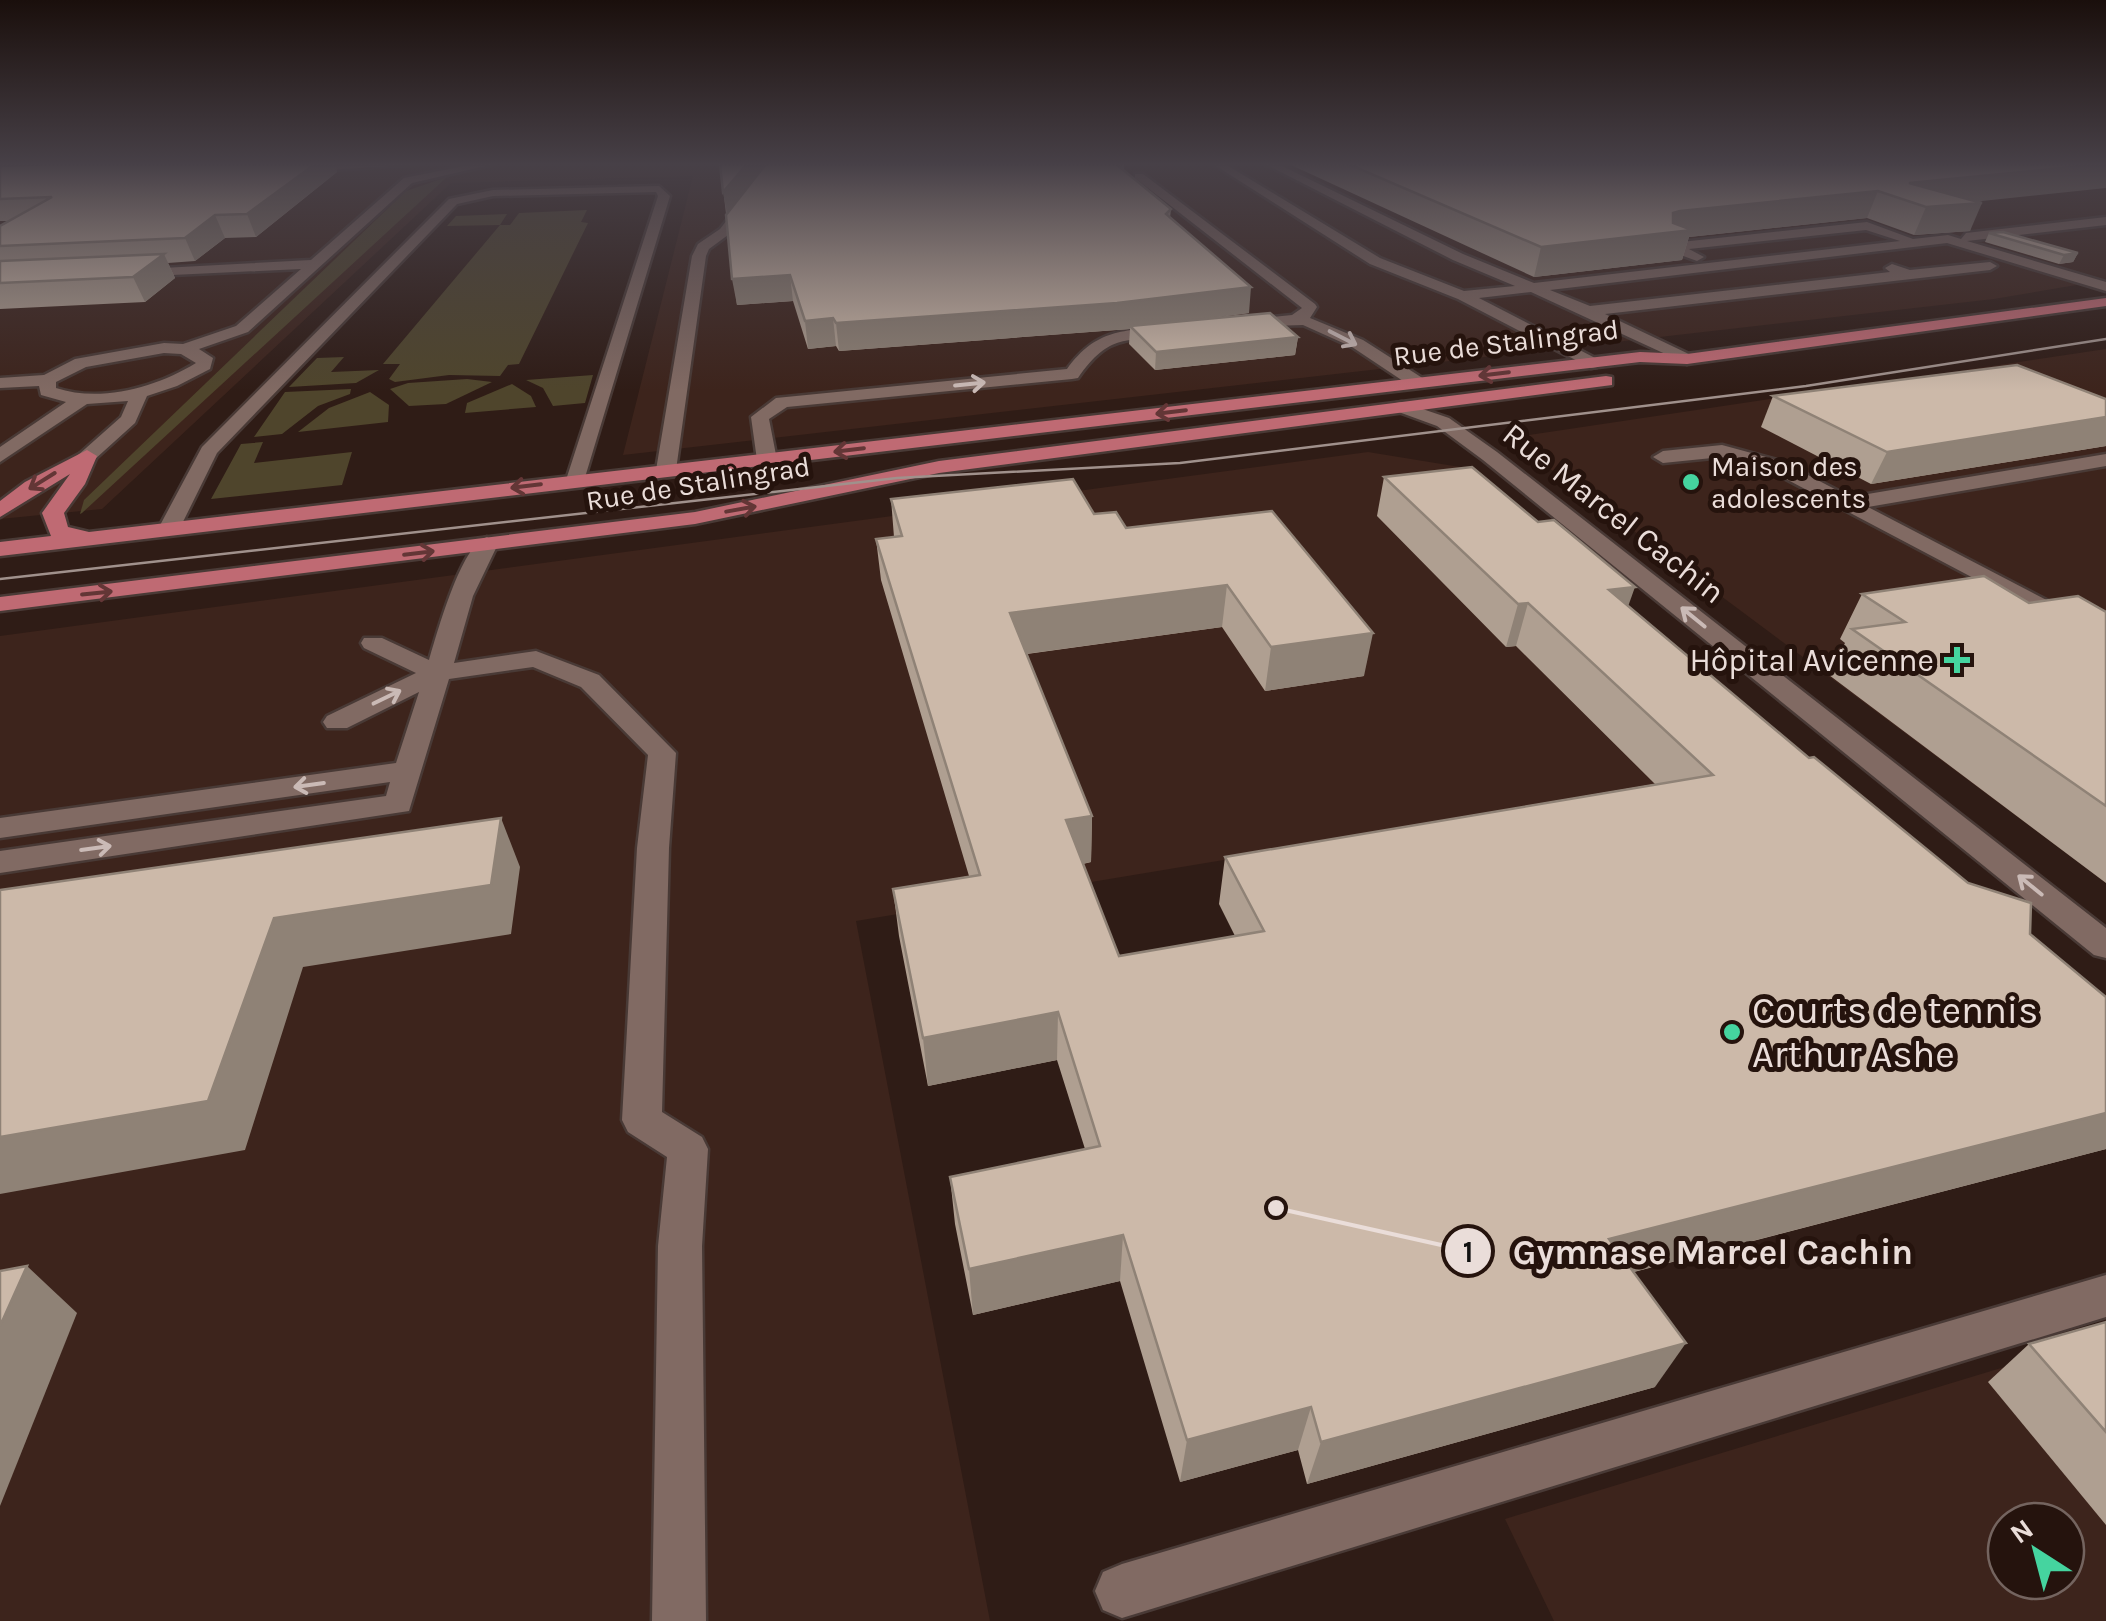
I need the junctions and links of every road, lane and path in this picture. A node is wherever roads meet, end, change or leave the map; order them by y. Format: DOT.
graph roads {
  1 [pos="340,240"];
  2 [pos="416,240"];
  3 [pos="650,240"];
  4 [pos="713,240"];
  5 [pos="1222,240"];
  6 [pos="1339,240"];
  7 [pos="1423,240"];
  8 [pos="1740,240"];
  9 [pos="1910,240"];
  10 [pos="1941,240"];
  11 [pos="1950,240"];
  12 [pos="2015,240"];
  13 [pos="1917,242"];
  14 [pos="2031,244"];
  15 [pos="1841,251"];
  16 [pos="312,264"];
  17 [pos="1719,265"];
  18 [pos="1990,266"];
  19 [pos="118,273"];
  20 [pos="1909,274"];
  21 [pos="1532,286"];
  22 [pos="2106,287"];
  23 [pos="1462,296"];
  24 [pos="2106,302"];
  25 [pos="1588,311"];
  26 [pos="1294,319"];
  27 [pos="1221,326"];
  28 [pos="1185,329"];
  29 [pos="184,350"];
  30 [pos="1687,359"];
  31 [pos="1591,362"];
  32 [pos="48,380"];
  33 [pos="0,383"];
  34 [pos="1418,383"];
  35 [pos="140,392"];
  36 [pos="1332,393"];
  37 [pos="84,398"];
  38 [pos="1402,408"];
  39 [pos="0,456"];
  40 [pos="87,456"];
  41 [pos="1663,458"];
  42 [pos="767,460"];
  43 [pos="2106,460"];
  44 [pos="666,470"];
  45 [pos="576,480"];
  46 [pos="1847,504"];
  47 [pos="1,509"];
  48 [pos="169,529"];
  49 [pos="92,538"];
  50 [pos="487,544"];
  51 [pos="0,549"];
  52 [pos="0,604"];
  53 [pos="2106,641"];
  54 [pos="373,643"];
  55 [pos="437,673"];
  56 [pos="337,722"];
  57 [pos="406,772"];
  58 [pos="0,828"];
  59 [pos="0,862"];
  60 [pos="2106,946"];
  61 [pos="2106,1296"];
  62 [pos="1122,1591"];
  63 [pos="679,1621"];
  1 -- 16 [label="street"];
  2 -- 48 [label="street"];
  3 -- 45 [label="street"];
  4 -- 44 [label="street"];
  5 -- 26 [label="street"];
  6 -- 23 [label="street"];
  7 -- 21 [label="street"];
  8 -- 17 [label="street"];
  9 -- 13 [label="street"];
  10 -- 13 [label="street"];
  11 -- 22 [label="street"];
  12 -- 14 [label="street"];
  13 -- 15 [label="street"];
  15 -- 17 [label="street"];
  15 -- 20 [label="street"];
  16 -- 19 [label="street"];
  16 -- 29 [label="street"];
  17 -- 21 [label="street"];
  18 -- 20 [label="street"];
  20 -- 25 [label="street"];
  21 -- 23 [label="street"];
  21 -- 25 [label="street"];
  23 -- 31 [label="street"];
  24 -- 30 [label="main road, Rue de Stalingrad"];
  25 -- 30 [label="street"];
  26 -- 27 [label="street"];
  26 -- 34 [label="street, one-way"];
  42 -- 28 [label="street, one-way"];
  29 -- 32 [label="street"];
  29 -- 35 [label="street"];
  30 -- 31 [label="main road, Rue de Stalingrad"];
  30 -- 38 [label="main road, Rue de Stalingrad"];
  31 -- 34 [label="main road, Rue de Stalingrad, one-way"];
  32 -- 33 [label="street"];
  32 -- 37 [label="street"];
  34 -- 36 [label="main road, Rue de Stalingrad"];
  35 -- 37 [label="street"];
  35 -- 40 [label="street"];
  36 -- 38 [label="main road, Rue de Stalingrad"];
  36 -- 42 [label="main road, Rue de Stalingrad, one-way"];
  37 -- 39 [label="street"];
  50 -- 38 [label="main road, Rue de Stalingrad, one-way"];
  60 -- 38 [label="street, Rue Marcel Cachin, one-way"];
  40 -- 47 [label="main road, one-way"];
  40 -- 49 [label="main road"];
  41 -- 46 [label="street"];
  42 -- 44 [label="main road, Rue de Stalingrad"];
  43 -- 46 [label="street"];
  44 -- 45 [label="main road, Rue de Stalingrad"];
  45 -- 48 [label="main road, Rue de Stalingrad, one-way"];
  46 -- 53 [label="street"];
  48 -- 49 [label="main road, Rue de Stalingrad"];
  49 -- 51 [label="main road, Rue de Stalingrad"];
  52 -- 50 [label="main road, Rue de Stalingrad, one-way"];
  50 -- 55 [label="street"];
  54 -- 55 [label="street"];
  56 -- 55 [label="street, one-way"];
  55 -- 57 [label="street"];
  55 -- 63 [label="street"];
  57 -- 58 [label="street, one-way"];
  59 -- 57 [label="street, one-way"];
  61 -- 62 [label="street"];
}
